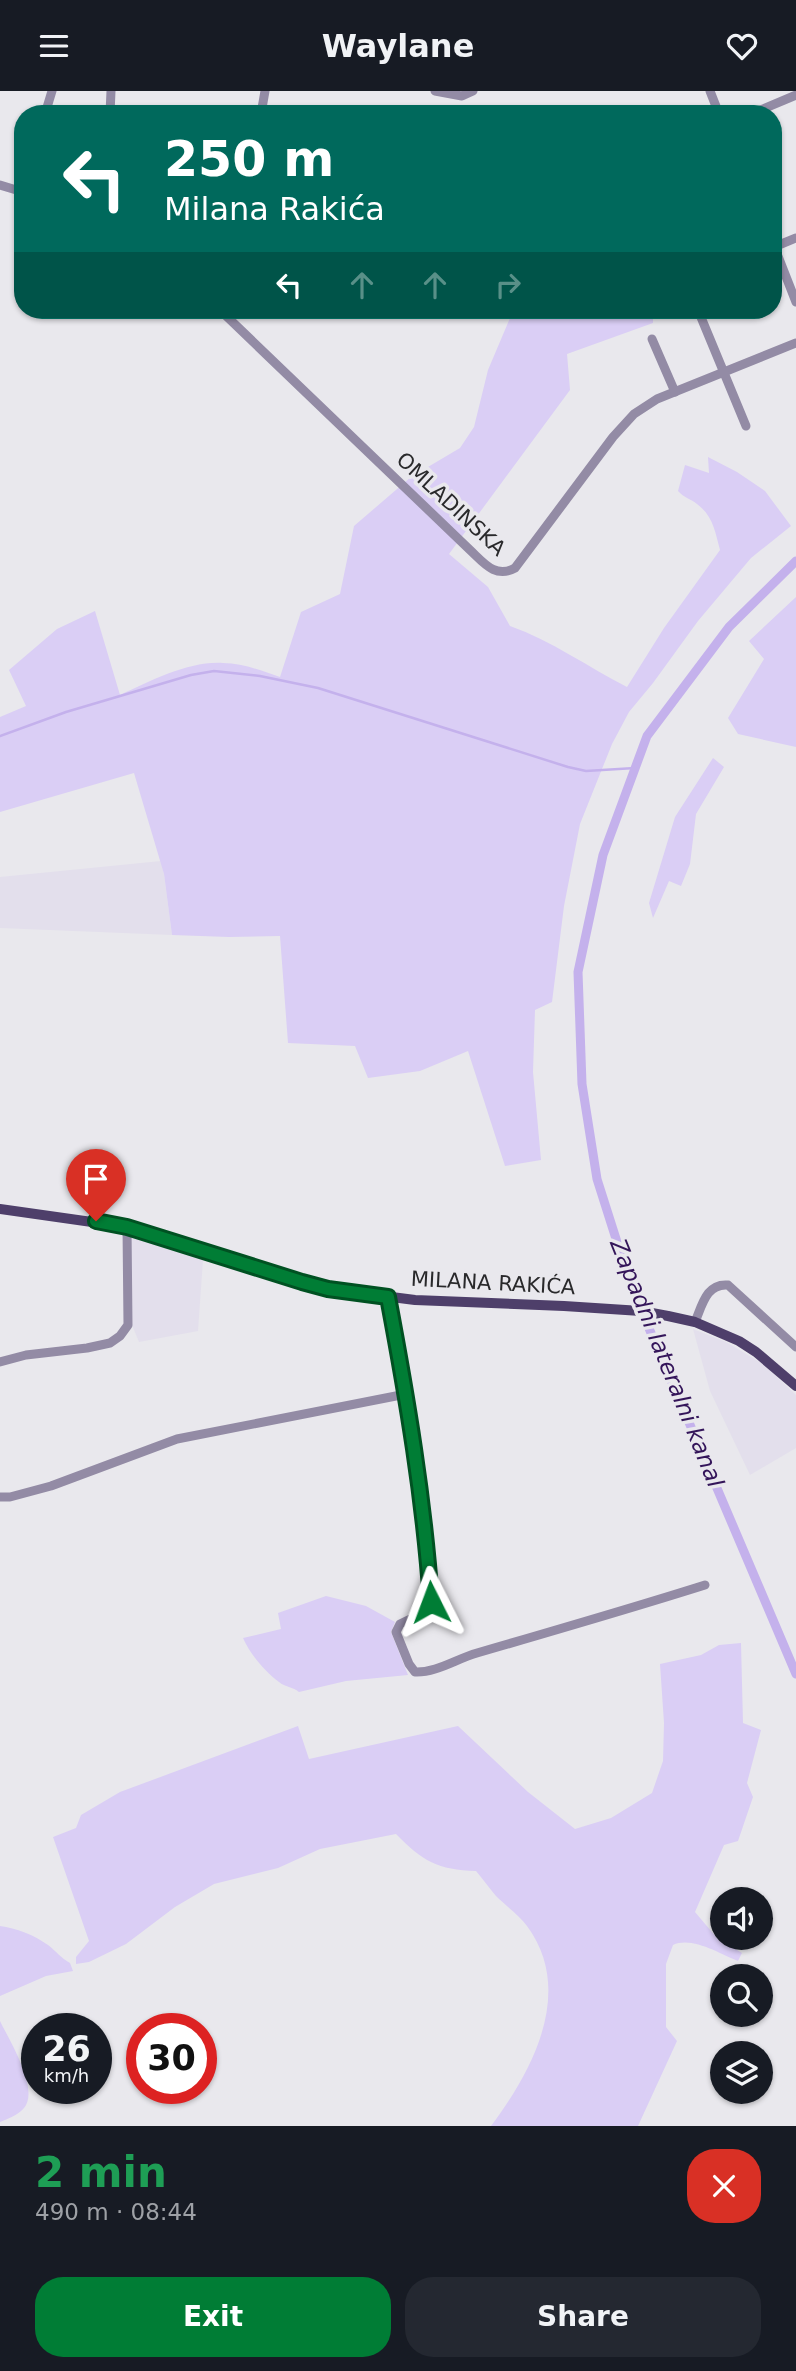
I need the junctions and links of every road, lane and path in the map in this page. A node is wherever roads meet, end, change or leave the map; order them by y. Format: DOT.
graph roads {
  1 [pos="435,91"];
  2 [pos="472,91"];
  3 [pos="796,95"];
  4 [pos="772,105"];
  5 [pos="782,267"];
  6 [pos="796,302"];
  7 [pos="230,319"];
  8 [pos="702,319"];
  9 [pos="652,339"];
  10 [pos="796,343"];
  11 [pos="725,372"];
  12 [pos="675,392"];
  13 [pos="746,426"];
  14 [pos="0,1209"];
  15 [pos="127,1227"];
  16 [pos="388,1297"];
  17 [pos="695,1322"];
  18 [pos="796,1347"];
  19 [pos="0,1362"];
  20 [pos="796,1386"];
  21 [pos="406,1394"];
  22 [pos="0,1497"];
  23 [pos="705,1585"];
  1 -- 2 [label="street"];
  3 -- 4 [label="street"];
  5 -- 6 [label="street"];
  7 -- 12 [label="street, OMLADINSKA"];
  8 -- 11 [label="street"];
  9 -- 12 [label="street"];
  10 -- 11 [label="street, OMLADINSKA"];
  11 -- 12 [label="street, OMLADINSKA"];
  11 -- 13 [label="street"];
  14 -- 15 [label="main road, MILANA RAKIĆA"];
  15 -- 16 [label="main road, MILANA RAKIĆA"];
  15 -- 19 [label="street"];
  16 -- 17 [label="main road, MILANA RAKIĆA"];
  16 -- 21 [label="street"];
  17 -- 18 [label="street"];
  17 -- 20 [label="main road"];
  21 -- 22 [label="street"];
  21 -- 23 [label="street"];
}
